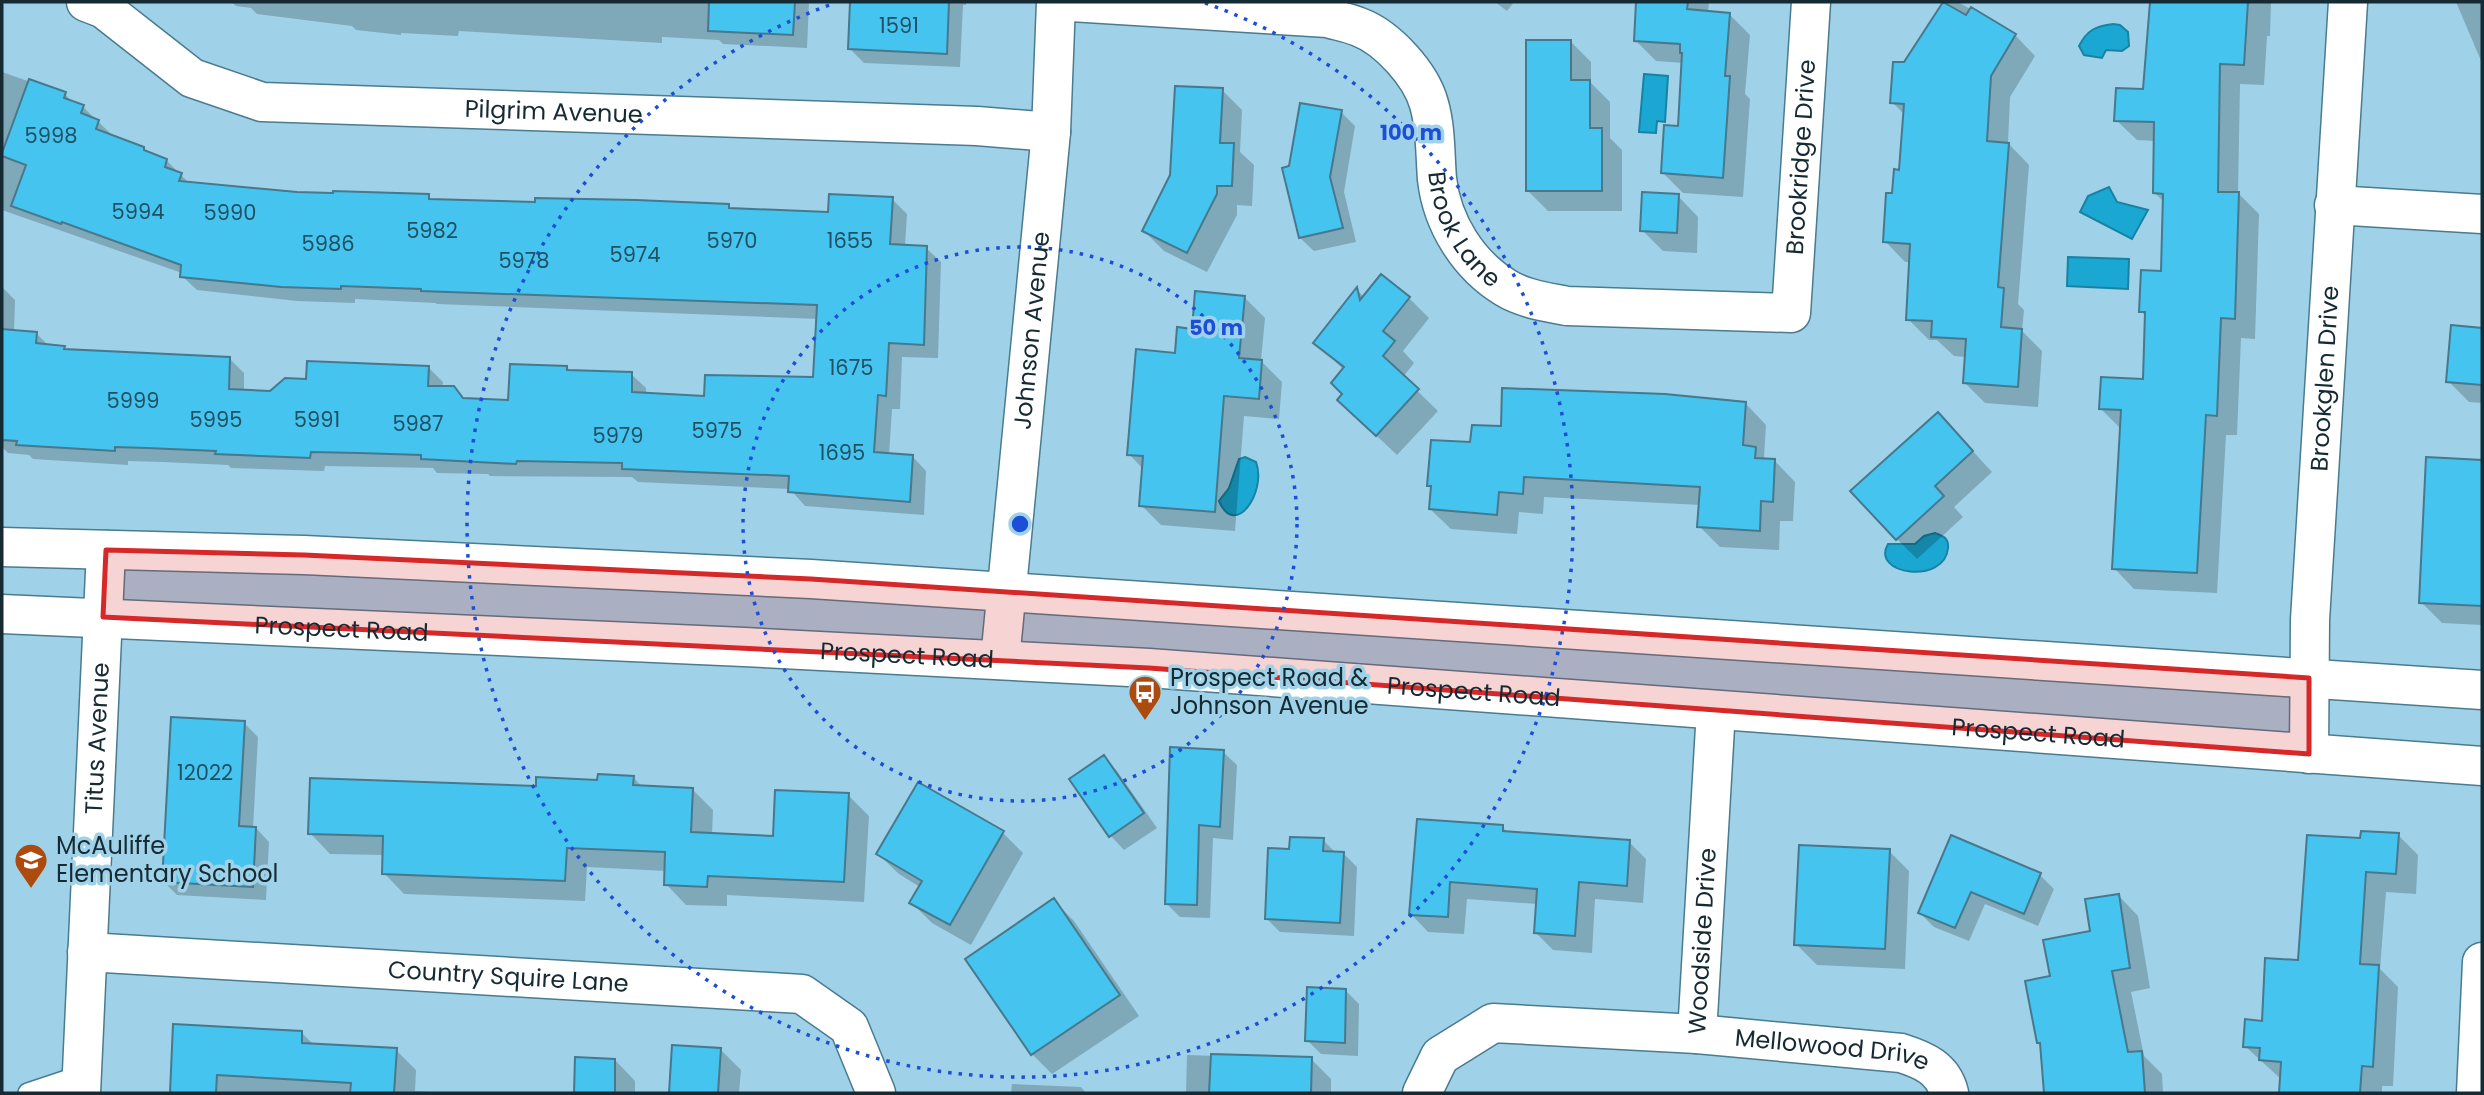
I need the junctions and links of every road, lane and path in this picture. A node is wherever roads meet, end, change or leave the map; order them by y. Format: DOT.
graph roads {
  1 [pos="86,2"];
  2 [pos="1056,2"];
  3 [pos="1071,2"];
  4 [pos="1811,2"];
  5 [pos="2348,2"];
  6 [pos="1051,132"];
  7 [pos="2334,205"];
  8 [pos="2482,214"];
  9 [pos="1791,313"];
  10 [pos="2,547"];
  11 [pos="106,550"];
  12 [pos="1007,593"];
  13 [pos="2,614"];
  14 [pos="103,617"];
  15 [pos="1000,660"];
  16 [pos="2309,678"];
  17 [pos="2482,690"];
  18 [pos="1716,710"];
  19 [pos="2309,754"];
  20 [pos="2482,766"];
  21 [pos="87,952"];
  22 [pos="2482,962"];
  23 [pos="1697,1034"];
  24 [pos="81,1084"];
  25 [pos="2478,1089"];
  26 [pos="28,1093"];
  27 [pos="876,1093"];
  28 [pos="1422,1093"];
  29 [pos="1949,1093"];
  1 -- 6 [label="street, Pilgrim Avenue"];
  2 -- 6 [label="street, Johnson Avenue"];
  3 -- 9 [label="street, Brook Lane"];
  4 -- 9 [label="street, Brookridge Drive"];
  5 -- 7 [label="street, Brookglen Drive"];
  6 -- 12 [label="street, Johnson Avenue"];
  7 -- 8 [label="street"];
  7 -- 16 [label="street, Brookglen Drive"];
  10 -- 11 [label="street"];
  11 -- 12 [label="street"];
  11 -- 14 [label="street, Titus Avenue"];
  12 -- 15 [label="street, Johnson Avenue"];
  12 -- 16 [label="street"];
  13 -- 14 [label="street, Prospect Road"];
  14 -- 15 [label="street, Prospect Road"];
  14 -- 21 [label="street, Titus Avenue"];
  15 -- 18 [label="street, Prospect Road"];
  16 -- 17 [label="street"];
  16 -- 19 [label="street, Brookglen Drive"];
  18 -- 19 [label="street, Prospect Road"];
  18 -- 23 [label="street, Woodside Drive"];
  19 -- 20 [label="street, Prospect Road"];
  21 -- 24 [label="street, Titus Avenue"];
  21 -- 27 [label="street, Country Squire Lane"];
  22 -- 25 [label="street"];
  23 -- 28 [label="street, Woodside Drive"];
  23 -- 29 [label="street, Mellowood Drive"];
  24 -- 26 [label="lane"];
}
